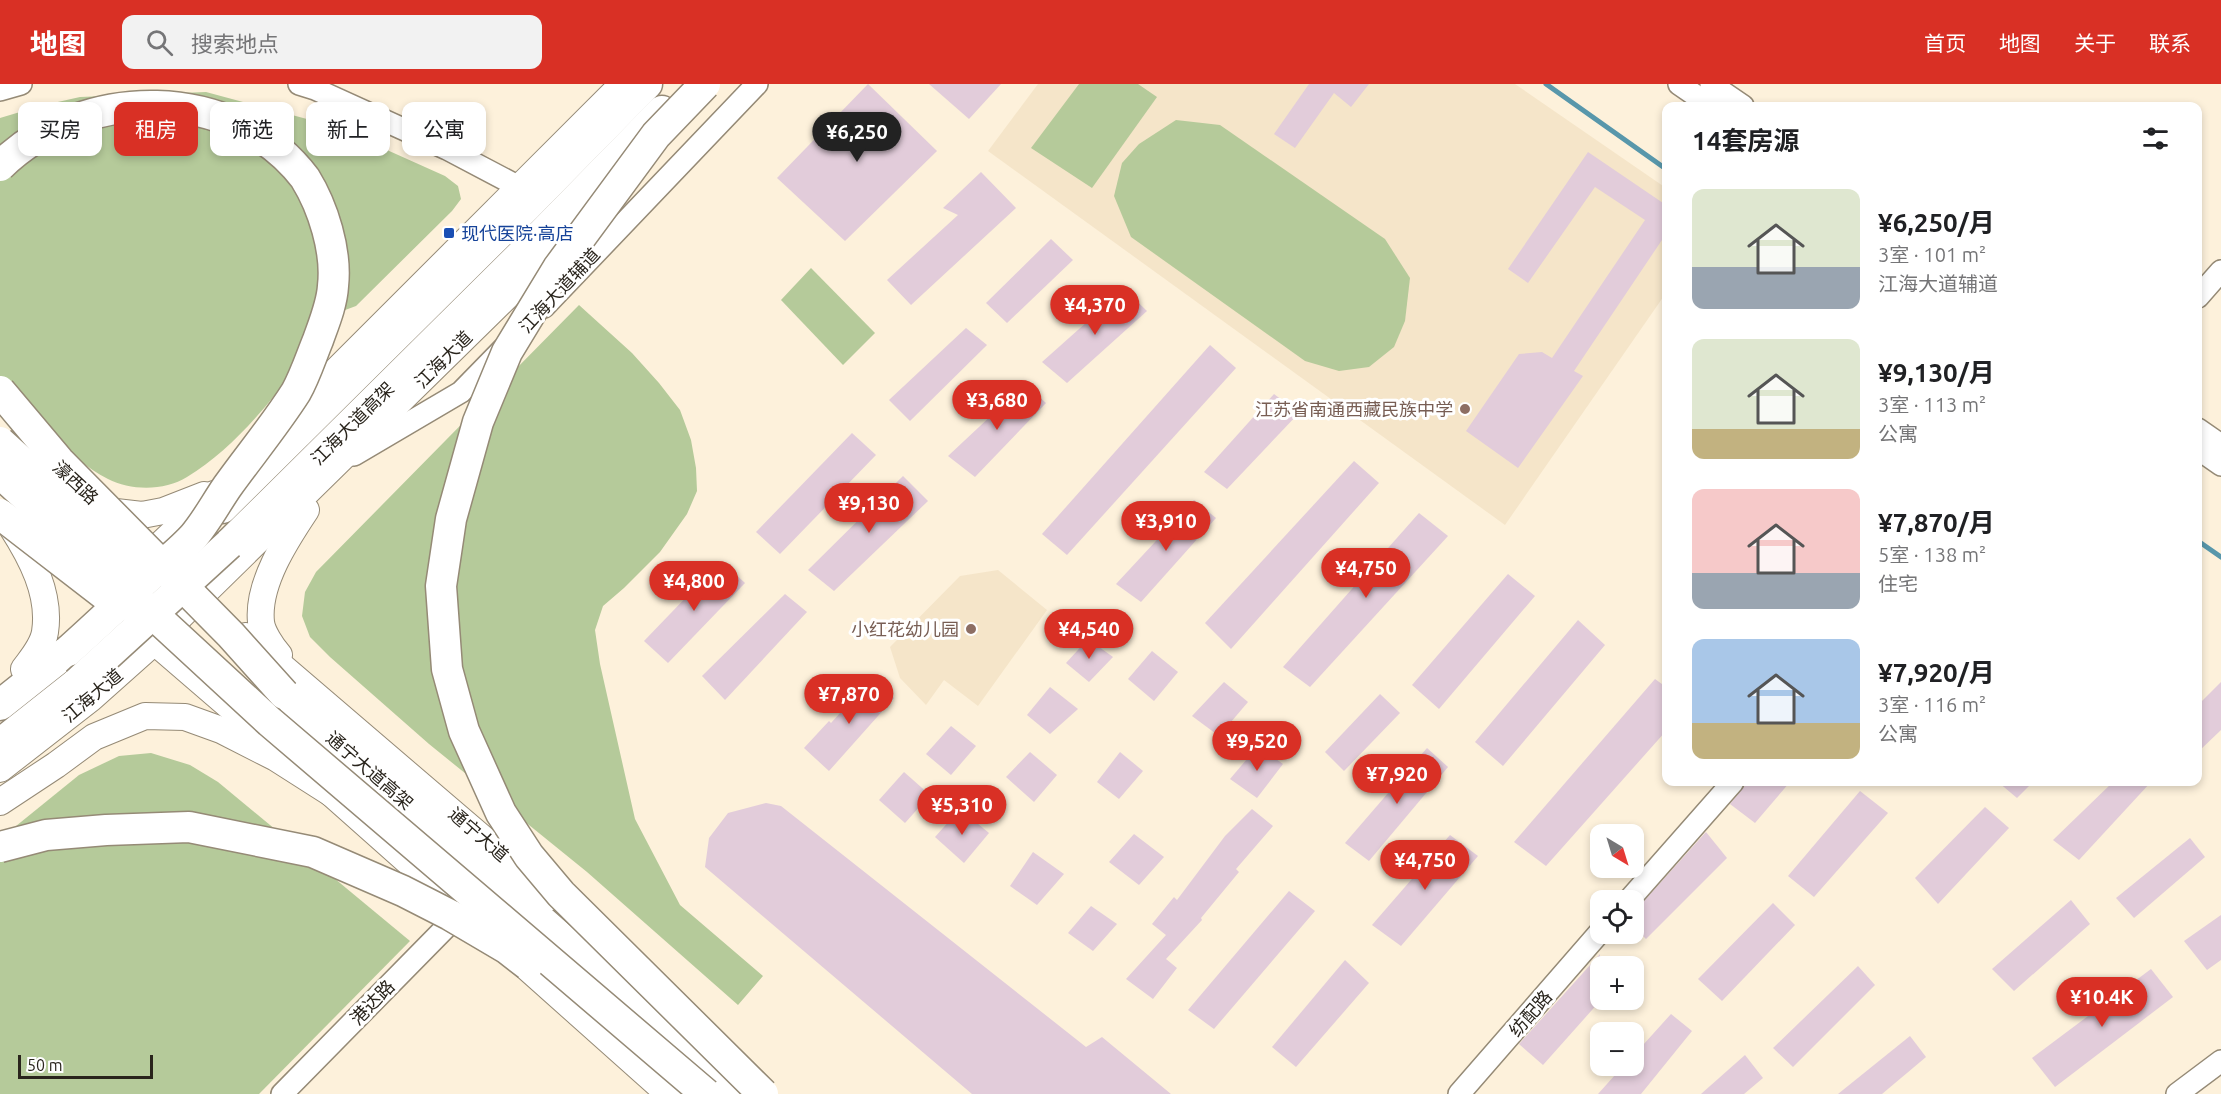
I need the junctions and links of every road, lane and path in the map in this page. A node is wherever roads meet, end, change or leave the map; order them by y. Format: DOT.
graph roads {
  1 [pos="21,84"];
  2 [pos="299,84"];
  3 [pos="623,84"];
  4 [pos="647,84"];
  5 [pos="688,84"];
  6 [pos="705,84"];
  7 [pos="717,84"];
  8 [pos="757,84"];
  9 [pos="1679,84"];
  10 [pos="1711,84"];
  11 [pos="0,90"];
  12 [pos="1705,102"];
  13 [pos="1737,102"];
  14 [pos="0,166"];
  15 [pos="521,188"];
  16 [pos="2221,271"];
  17 [pos="2202,292"];
  18 [pos="0,391"];
  19 [pos="0,412"];
  20 [pos="2202,432"];
  21 [pos="0,442"];
  22 [pos="2221,445"];
  23 [pos="2202,452"];
  24 [pos="2221,465"];
  25 [pos="335,466"];
  26 [pos="0,473"];
  27 [pos="223,485"];
  28 [pos="0,503"];
  29 [pos="0,508"];
  30 [pos="107,511"];
  31 [pos="0,514"];
  32 [pos="193,537"];
  33 [pos="152,553"];
  34 [pos="202,596"];
  35 [pos="106,599"];
  36 [pos="154,642"];
  37 [pos="68,651"];
  38 [pos="24,669"];
  39 [pos="0,687"];
  40 [pos="296,692"];
  41 [pos="0,693"];
  42 [pos="0,705"];
  43 [pos="270,722"];
  44 [pos="0,744"];
  45 [pos="0,769"];
  46 [pos="1729,786"];
  47 [pos="334,795"];
  48 [pos="0,802"];
  49 [pos="0,848"];
  50 [pos="1638,890"];
  51 [pos="463,910"];
  52 [pos="1590,943"];
  53 [pos="2221,1061"];
  54 [pos="282,1094"];
  55 [pos="669,1094"];
  56 [pos="686,1094"];
  57 [pos="706,1094"];
  58 [pos="743,1094"];
  59 [pos="763,1094"];
  60 [pos="777,1094"];
  61 [pos="1459,1094"];
  62 [pos="2177,1094"];
  1 -- 11 [label="street"];
  2 -- 15 [label="street"];
  3 -- 15 [label="main road"];
  4 -- 32 [label="highway, 江海大道高架, bridge"];
  5 -- 44 [label="highway, 江海大道高架, bridge"];
  6 -- 59 [label="highway, bridge"];
  7 -- 25 [label="main road, 江海大道"];
  8 -- 25 [label="street, 江海大道辅道"];
  9 -- 12 [label="street"];
  10 -- 13 [label="street"];
  14 -- 32 [label="highway, bridge"];
  15 -- 27 [label="main road"];
  16 -- 17 [label="street"];
  18 -- 40 [label="highway, bridge"];
  19 -- 30 [label="main road, 濠西路"];
  20 -- 22 [label="street"];
  21 -- 40 [label="highway, 通宁大道高架, bridge"];
  23 -- 24 [label="street"];
  25 -- 34 [label="main road, 江海大道"];
  25 -- 40 [label="main road"];
  26 -- 43 [label="highway, 通宁大道高架, bridge"];
  27 -- 30 [label="main road"];
  27 -- 33 [label="main road"];
  28 -- 35 [label="main road"];
  29 -- 38 [label="main road"];
  30 -- 33 [label="main road, 濠西路"];
  31 -- 43 [label="highway, bridge"];
  32 -- 37 [label="highway, 江海大道高架, bridge"];
  33 -- 34 [label="main road, 通宁大道"];
  33 -- 35 [label="main road"];
  34 -- 36 [label="main road, 江海大道"];
  34 -- 40 [label="main road, 通宁大道"];
  35 -- 36 [label="main road"];
  35 -- 38 [label="main road"];
  36 -- 45 [label="main road, 江海大道"];
  36 -- 47 [label="main road"];
  37 -- 41 [label="highway"];
  37 -- 42 [label="highway, 江海大道高架"];
  38 -- 39 [label="main road"];
  40 -- 58 [label="highway, 通宁大道高架"];
  40 -- 60 [label="main road, 通宁大道"];
  43 -- 57 [label="highway, 通宁大道高架, bridge"];
  46 -- 50 [label="street"];
  47 -- 48 [label="main road"];
  47 -- 51 [label="main road"];
  49 -- 56 [label="highway, bridge"];
  51 -- 54 [label="street, 港达路"];
  51 -- 55 [label="main road"];
  52 -- 61 [label="street, 纺配路"];
  53 -- 62 [label="street"];
}
